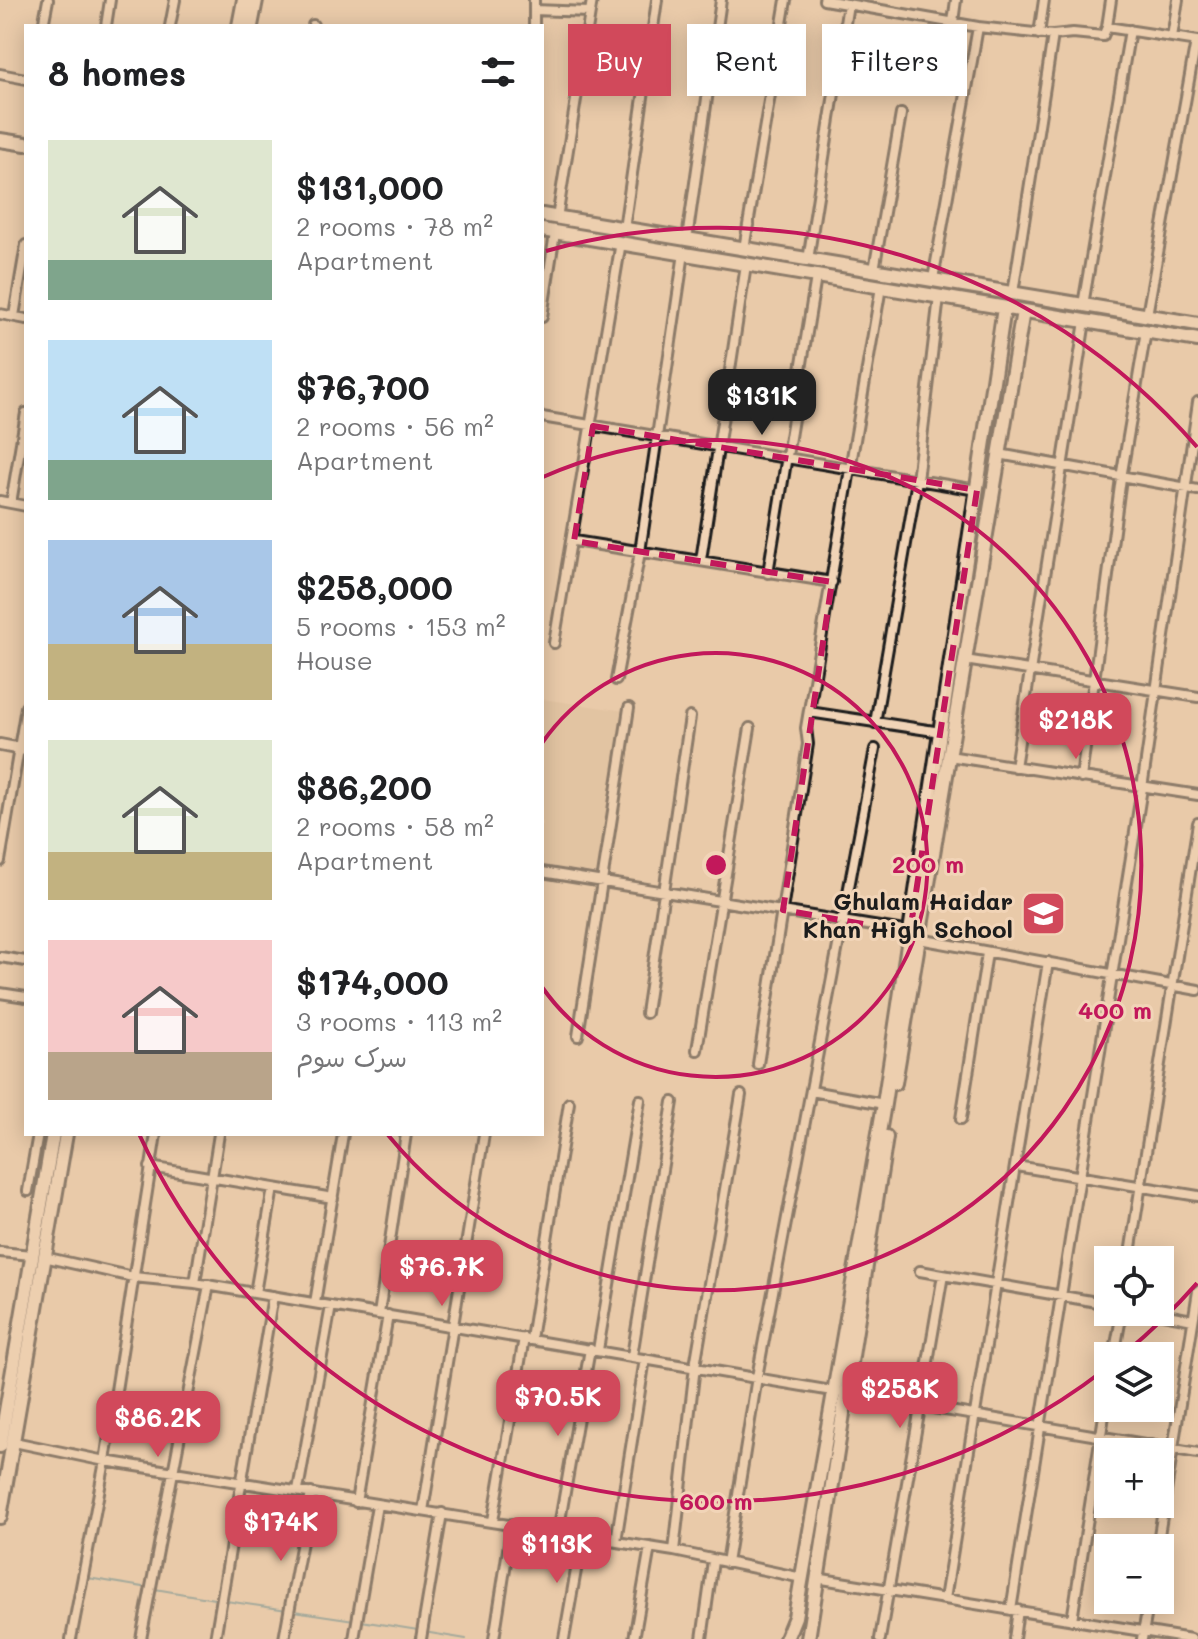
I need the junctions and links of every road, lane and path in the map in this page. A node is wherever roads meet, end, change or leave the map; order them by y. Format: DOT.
graph roads {
  1 [pos="48,0"];
  2 [pos="110,0"];
  3 [pos="175,0"];
  4 [pos="244,0"];
  5 [pos="256,0"];
  6 [pos="567,0"];
  7 [pos="592,0"];
  8 [pos="657,0"];
  9 [pos="721,0"];
  10 [pos="786,0"];
  11 [pos="825,0"];
  12 [pos="888,0"];
  13 [pos="956,0"];
  14 [pos="1044,0"];
  15 [pos="1111,0"];
  16 [pos="1178,0"];
  17 [pos="848,4"];
  18 [pos="534,5"];
  19 [pos="886,10"];
  20 [pos="567,12"];
  21 [pos="589,12"];
  22 [pos="953,22"];
  23 [pos="43,24"];
  24 [pos="106,24"];
  25 [pos="170,24"];
  26 [pos="239,24"];
  27 [pos="251,24"];
  28 [pos="978,27"];
  29 [pos="1107,27"];
  30 [pos="1130,30"];
  31 [pos="1039,34"];
  32 [pos="1053,35"];
  33 [pos="1172,37"];
  34 [pos="1197,41"];
  35 [pos="0,74"];
  36 [pos="24,79"];
  37 [pos="901,114"];
  38 [pos="0,140"];
  39 [pos="24,144"];
  40 [pos="544,215"];
  41 [pos="557,218"];
  42 [pos="576,221"];
  43 [pos="624,229"];
  44 [pos="548,232"];
  45 [pos="574,235"];
  46 [pos="687,239"];
  47 [pos="621,242"];
  48 [pos="744,249"];
  49 [pos="684,253"];
  50 [pos="24,257"];
  51 [pos="808,260"];
  52 [pos="746,265"];
  53 [pos="874,270"];
  54 [pos="816,277"];
  55 [pos="933,279"];
  56 [pos="881,287"];
  57 [pos="544,289"];
  58 [pos="1013,293"];
  59 [pos="939,297"];
  60 [pos="1083,305"];
  61 [pos="1004,308"];
  62 [pos="1023,311"];
  63 [pos="0,314"];
  64 [pos="1147,315"];
  65 [pos="14,316"];
  66 [pos="24,318"];
  67 [pos="1085,321"];
  68 [pos="1198,324"];
  69 [pos="1146,331"];
  70 [pos="1198,340"];
  71 [pos="1198,402"];
  72 [pos="544,417"];
  73 [pos="24,425"];
  74 [pos="593,426"];
  75 [pos="656,436"];
  76 [pos="721,446"];
  77 [pos="999,454"];
  78 [pos="786,458"];
  79 [pos="1062,466"];
  80 [pos="852,469"];
  81 [pos="1121,478"];
  82 [pos="917,480"];
  83 [pos="1185,488"];
  84 [pos="977,490"];
  85 [pos="1198,490"];
  86 [pos="0,501"];
  87 [pos="11,503"];
  88 [pos="24,506"];
  89 [pos="574,541"];
  90 [pos="640,552"];
  91 [pos="701,560"];
  92 [pos="768,573"];
  93 [pos="832,582"];
  94 [pos="554,643"];
  95 [pos="965,660"];
  96 [pos="1031,671"];
  97 [pos="616,680"];
  98 [pos="1093,680"];
  99 [pos="1157,691"];
  100 [pos="1198,697"];
  101 [pos="629,708"];
  102 [pos="809,712"];
  103 [pos="690,717"];
  104 [pos="875,723"];
  105 [pos="24,728"];
  106 [pos="750,728"];
  107 [pos="941,732"];
  108 [pos="0,745"];
  109 [pos="22,749"];
  110 [pos="875,749"];
  111 [pos="949,756"];
  112 [pos="1015,767"];
  113 [pos="1081,778"];
  114 [pos="1142,788"];
  115 [pos="1198,795"];
  116 [pos="1198,823"];
  117 [pos="0,861"];
  118 [pos="926,865"];
  119 [pos="544,872"];
  120 [pos="602,882"];
  121 [pos="664,891"];
  122 [pos="723,901"];
  123 [pos="783,910"];
  124 [pos="842,922"];
  125 [pos="914,935"];
  126 [pos="987,953"];
  127 [pos="0,957"];
  128 [pos="24,961"];
  129 [pos="1048,962"];
  130 [pos="1110,973"];
  131 [pos="1173,986"];
  132 [pos="1198,990"];
  133 [pos="0,993"];
  134 [pos="24,997"];
  135 [pos="646,1013"];
  136 [pos="578,1036"];
  137 [pos="697,1050"];
  138 [pos="758,1064"];
  139 [pos="811,1091"];
  140 [pos="741,1095"];
  141 [pos="640,1100"];
  142 [pos="673,1102"];
  143 [pos="569,1103"];
  144 [pos="884,1104"];
  145 [pos="961,1119"];
  146 [pos="38,1136"];
  147 [pos="53,1136"];
  148 [pos="65,1136"];
  149 [pos="156,1136"];
  150 [pos="219,1136"];
  151 [pos="343,1136"];
  152 [pos="406,1136"];
  153 [pos="484,1136"];
  154 [pos="54,1164"];
  155 [pos="1016,1166"];
  156 [pos="150,1167"];
  157 [pos="1078,1176"];
  158 [pos="212,1177"];
  159 [pos="1140,1186"];
  160 [pos="273,1188"];
  161 [pos="28,1191"];
  162 [pos="1198,1196"];
  163 [pos="333,1198"];
  164 [pos="1131,1246"];
  165 [pos="0,1252"];
  166 [pos="38,1256"];
  167 [pos="920,1271"];
  168 [pos="943,1275"];
  169 [pos="133,1277"];
  170 [pos="195,1283"];
  171 [pos="209,1285"];
  172 [pos="995,1285"];
  173 [pos="1198,1291"];
  174 [pos="255,1293"];
  175 [pos="1061,1295"];
  176 [pos="273,1296"];
  177 [pos="1094,1301"];
  178 [pos="315,1303"];
  179 [pos="331,1306"];
  180 [pos="384,1314"];
  181 [pos="1174,1316"];
  182 [pos="1193,1320"];
  183 [pos="451,1326"];
  184 [pos="527,1338"];
  185 [pos="594,1350"];
  186 [pos="632,1356"];
  187 [pos="645,1359"];
  188 [pos="695,1366"];
  189 [pos="757,1377"];
  190 [pos="840,1391"];
  191 [pos="920,1404"];
  192 [pos="976,1414"];
  193 [pos="1102,1422"];
  194 [pos="1038,1426"];
  195 [pos="1100,1435"];
  196 [pos="1116,1438"];
  197 [pos="5,1441"];
  198 [pos="0,1446"];
  199 [pos="1174,1449"];
  200 [pos="1198,1453"];
  201 [pos="105,1461"];
  202 [pos="172,1470"];
  203 [pos="239,1482"];
  204 [pos="298,1490"];
  205 [pos="311,1493"];
  206 [pos="356,1502"];
  207 [pos="377,1505"];
  208 [pos="423,1511"];
  209 [pos="442,1513"];
  210 [pos="0,1517"];
  211 [pos="493,1521"];
  212 [pos="512,1524"];
  213 [pos="558,1532"];
  214 [pos="582,1536"];
  215 [pos="616,1541"];
  216 [pos="650,1547"];
  217 [pos="674,1551"];
  218 [pos="713,1561"];
  219 [pos="727,1563"];
  220 [pos="802,1578"];
  221 [pos="816,1578"];
  222 [pos="889,1591"];
  223 [pos="945,1599"];
  224 [pos="1015,1610"];
  225 [pos="1147,1614"];
  226 [pos="1072,1620"];
  227 [pos="1143,1635"];
  228 [pos="71,1639"];
  229 [pos="141,1639"];
  230 [pos="215,1639"];
  231 [pos="284,1639"];
  232 [pos="354,1639"];
  233 [pos="421,1639"];
  234 [pos="494,1639"];
  235 [pos="564,1639"];
  236 [pos="634,1639"];
  237 [pos="702,1639"];
  238 [pos="786,1639"];
  239 [pos="808,1639"];
  240 [pos="880,1639"];
  241 [pos="1014,1639"];
  242 [pos="1191,1639"];
  1 -- 23 [label="street"];
  2 -- 24 [label="street"];
  3 -- 25 [label="street"];
  4 -- 26 [label="main road"];
  5 -- 27 [label="main road"];
  6 -- 20 [label="street"];
  7 -- 21 [label="street"];
  8 -- 43 [label="street"];
  9 -- 46 [label="street"];
  10 -- 48 [label="street"];
  11 -- 17 [label="street"];
  12 -- 19 [label="street"];
  13 -- 22 [label="street"];
  14 -- 31 [label="street"];
  15 -- 29 [label="street"];
  16 -- 33 [label="street"];
  17 -- 19 [label="street"];
  17 -- 51 [label="street"];
  18 -- 20 [label="street"];
  19 -- 22 [label="street"];
  20 -- 21 [label="street"];
  21 -- 41 [label="street"];
  22 -- 28 [label="street"];
  28 -- 31 [label="street"];
  28 -- 55 [label="street"];
  29 -- 30 [label="street"];
  29 -- 32 [label="street"];
  30 -- 33 [label="street"];
  30 -- 60 [label="street"];
  31 -- 32 [label="street"];
  32 -- 58 [label="street"];
  33 -- 34 [label="street"];
  34 -- 64 [label="street"];
  35 -- 36 [label="street"];
  37 -- 53 [label="street"];
  38 -- 39 [label="main road"];
  40 -- 41 [label="main road"];
  41 -- 42 [label="main road"];
  42 -- 43 [label="main road"];
  42 -- 45 [label="main road"];
  43 -- 46 [label="main road"];
  44 -- 45 [label="main road"];
  44 -- 57 [label="street"];
  45 -- 47 [label="main road"];
  46 -- 48 [label="main road"];
  47 -- 49 [label="main road"];
  47 -- 74 [label="street"];
  48 -- 51 [label="main road"];
  49 -- 52 [label="main road"];
  49 -- 75 [label="street"];
  50 -- 65 [label="street"];
  51 -- 53 [label="main road"];
  52 -- 54 [label="main road"];
  52 -- 76 [label="street"];
  53 -- 55 [label="main road"];
  54 -- 56 [label="main road"];
  54 -- 78 [label="street"];
  55 -- 58 [label="main road"];
  56 -- 59 [label="main road"];
  56 -- 80 [label="street"];
  58 -- 60 [label="main road"];
  59 -- 61 [label="main road"];
  59 -- 82 [label="street"];
  60 -- 64 [label="main road"];
  61 -- 62 [label="main road"];
  61 -- 84 [label="main road"];
  62 -- 67 [label="main road"];
  62 -- 77 [label="main road"];
  63 -- 65 [label="street"];
  64 -- 68 [label="main road"];
  65 -- 66 [label="street"];
  67 -- 69 [label="main road"];
  67 -- 79 [label="street"];
  69 -- 70 [label="main road"];
  69 -- 81 [label="street"];
  71 -- 83 [label="street"];
  72 -- 74 [label="street"];
  73 -- 87 [label="street"];
  74 -- 75 [label="street"];
  74 -- 89 [label="street"];
  75 -- 76 [label="street"];
  75 -- 90 [label="street"];
  76 -- 78 [label="street"];
  76 -- 91 [label="street"];
  77 -- 79 [label="street"];
  77 -- 95 [label="main road"];
  78 -- 80 [label="street"];
  78 -- 92 [label="street"];
  79 -- 81 [label="street"];
  79 -- 96 [label="street"];
  80 -- 82 [label="street"];
  80 -- 93 [label="street"];
  81 -- 83 [label="street"];
  81 -- 98 [label="street"];
  82 -- 84 [label="street"];
  82 -- 104 [label="street"];
  83 -- 85 [label="street"];
  83 -- 99 [label="street"];
  84 -- 107 [label="main road"];
  86 -- 87 [label="street"];
  87 -- 88 [label="street"];
  89 -- 90 [label="street"];
  89 -- 94 [label="street"];
  90 -- 91 [label="street"];
  90 -- 97 [label="street"];
  91 -- 92 [label="street"];
  92 -- 93 [label="street"];
  93 -- 102 [label="street"];
  95 -- 96 [label="street"];
  95 -- 111 [label="main road"];
  96 -- 98 [label="street"];
  96 -- 112 [label="street"];
  98 -- 99 [label="street"];
  98 -- 113 [label="street"];
  99 -- 100 [label="street"];
  99 -- 114 [label="street"];
  101 -- 120 [label="street"];
  102 -- 104 [label="street"];
  102 -- 123 [label="street"];
  103 -- 121 [label="street"];
  104 -- 107 [label="street"];
  105 -- 109 [label="street"];
  106 -- 122 [label="street"];
  107 -- 118 [label="main road"];
  108 -- 109 [label="street"];
  109 -- 117 [label="street"];
  110 -- 124 [label="street"];
  111 -- 112 [label="street"];
  111 -- 118 [label="main road"];
  112 -- 113 [label="street"];
  113 -- 114 [label="street"];
  114 -- 115 [label="street"];
  114 -- 130 [label="street"];
  116 -- 131 [label="street"];
  118 -- 125 [label="main road"];
  119 -- 120 [label="street"];
  120 -- 121 [label="street"];
  120 -- 136 [label="street"];
  121 -- 122 [label="street"];
  121 -- 135 [label="street"];
  122 -- 123 [label="street"];
  122 -- 137 [label="street"];
  123 -- 124 [label="street"];
  123 -- 138 [label="street"];
  124 -- 125 [label="street"];
  124 -- 139 [label="street"];
  125 -- 126 [label="street"];
  125 -- 144 [label="main road"];
  125 -- 190 [label="main road"];
  126 -- 129 [label="street"];
  126 -- 145 [label="street"];
  127 -- 128 [label="street"];
  129 -- 130 [label="street"];
  129 -- 155 [label="street"];
  130 -- 131 [label="street"];
  130 -- 157 [label="street"];
  131 -- 132 [label="street"];
  131 -- 159 [label="street"];
  133 -- 134 [label="street"];
  139 -- 144 [label="street"];
  139 -- 189 [label="street"];
  140 -- 188 [label="street"];
  141 -- 185 [label="street"];
  142 -- 186 [label="street"];
  143 -- 184 [label="street"];
  144 -- 190 [label="main road"];
  146 -- 161 [label="street"];
  147 -- 154 [label="main road"];
  148 -- 154 [label="main road"];
  149 -- 156 [label="street"];
  150 -- 158 [label="street"];
  151 -- 163 [label="street"];
  152 -- 180 [label="street"];
  153 -- 183 [label="street"];
  154 -- 166 [label="main road"];
  155 -- 157 [label="street"];
  155 -- 172 [label="street"];
  156 -- 158 [label="street"];
  156 -- 169 [label="street"];
  157 -- 159 [label="street"];
  157 -- 175 [label="street"];
  158 -- 160 [label="street"];
  158 -- 170 [label="street"];
  159 -- 162 [label="street"];
  159 -- 164 [label="street"];
  160 -- 163 [label="street"];
  160 -- 174 [label="street"];
  163 -- 178 [label="street"];
  165 -- 166 [label="street"];
  166 -- 169 [label="street"];
  166 -- 197 [label="main road"];
  167 -- 168 [label="street"];
  168 -- 172 [label="street"];
  168 -- 191 [label="street"];
  169 -- 170 [label="street"];
  169 -- 201 [label="street"];
  170 -- 171 [label="street"];
  171 -- 174 [label="street"];
  171 -- 202 [label="street"];
  172 -- 175 [label="street"];
  172 -- 192 [label="street"];
  173 -- 182 [label="street"];
  174 -- 176 [label="street"];
  175 -- 177 [label="street"];
  175 -- 194 [label="street"];
  176 -- 178 [label="street"];
  176 -- 203 [label="street"];
  178 -- 179 [label="street"];
  179 -- 180 [label="street"];
  179 -- 204 [label="street"];
  180 -- 183 [label="street"];
  180 -- 206 [label="street"];
  181 -- 182 [label="street"];
  182 -- 199 [label="street"];
  183 -- 184 [label="street"];
  183 -- 208 [label="street"];
  184 -- 185 [label="street"];
  184 -- 211 [label="street"];
  185 -- 186 [label="street"];
  185 -- 213 [label="street"];
  186 -- 187 [label="street"];
  187 -- 188 [label="street"];
  187 -- 215 [label="street"];
  188 -- 189 [label="street"];
  188 -- 217 [label="street"];
  189 -- 190 [label="street"];
  189 -- 219 [label="street"];
  190 -- 191 [label="street"];
  190 -- 220 [label="main road"];
  190 -- 221 [label="main road"];
  191 -- 192 [label="street"];
  191 -- 222 [label="street"];
  192 -- 194 [label="street"];
  192 -- 223 [label="street"];
  193 -- 195 [label="street"];
  194 -- 195 [label="street"];
  194 -- 224 [label="street"];
  195 -- 196 [label="street"];
  195 -- 226 [label="street"];
  197 -- 198 [label="main road"];
  197 -- 201 [label="street"];
  197 -- 210 [label="main road"];
  199 -- 200 [label="street"];
  201 -- 202 [label="street"];
  201 -- 228 [label="street"];
  202 -- 203 [label="street"];
  202 -- 229 [label="street"];
  203 -- 204 [label="street"];
  203 -- 230 [label="street"];
  204 -- 205 [label="street"];
  205 -- 206 [label="street"];
  205 -- 231 [label="street"];
  206 -- 207 [label="street"];
  207 -- 208 [label="street"];
  207 -- 232 [label="street"];
  208 -- 209 [label="street"];
  209 -- 211 [label="street"];
  209 -- 233 [label="street"];
  211 -- 212 [label="street"];
  212 -- 213 [label="street"];
  212 -- 234 [label="street"];
  213 -- 214 [label="street"];
  214 -- 215 [label="street"];
  214 -- 235 [label="street"];
  215 -- 216 [label="street"];
  216 -- 217 [label="street"];
  216 -- 236 [label="street"];
  217 -- 218 [label="street"];
  218 -- 219 [label="street"];
  218 -- 237 [label="street"];
  219 -- 220 [label="street"];
  220 -- 238 [label="main road"];
  221 -- 222 [label="street"];
  221 -- 239 [label="main road"];
  222 -- 223 [label="street"];
  222 -- 240 [label="street"];
  223 -- 224 [label="street"];
  224 -- 226 [label="street"];
  224 -- 241 [label="street"];
  225 -- 227 [label="street"];
  226 -- 227 [label="street"];
  227 -- 242 [label="street"];
}
